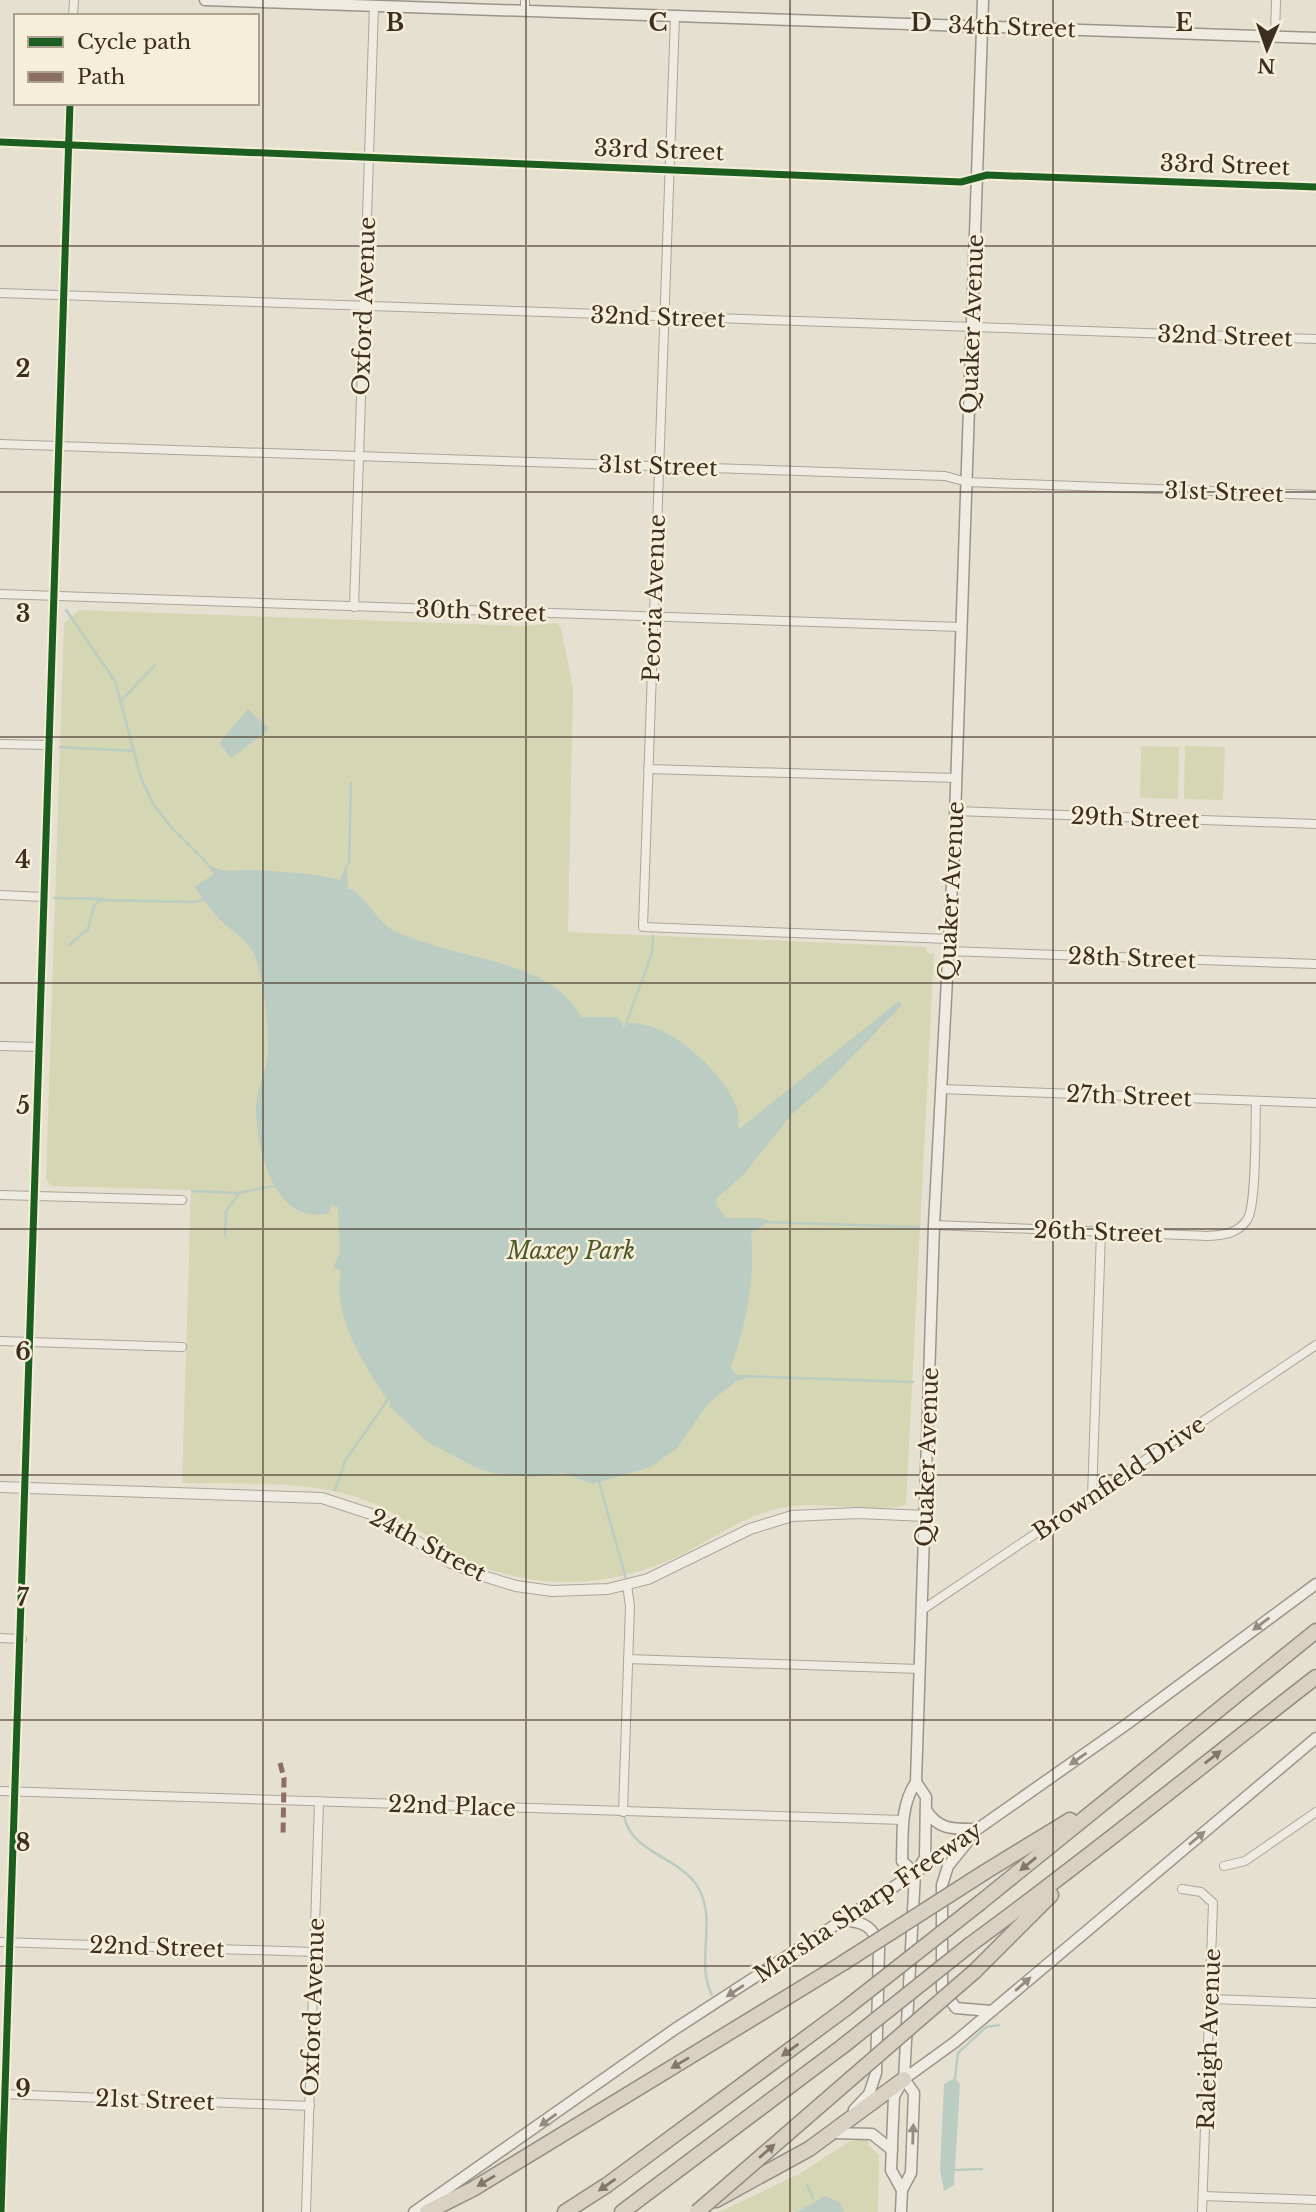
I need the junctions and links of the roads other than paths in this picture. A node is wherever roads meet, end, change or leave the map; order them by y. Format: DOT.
graph roads {
  1 [pos="205,0"];
  2 [pos="983,0"];
  3 [pos="1276,0"];
  4 [pos="374,6"];
  5 [pos="525,6"];
  6 [pos="675,16"];
  7 [pos="983,26"];
  8 [pos="1275,36"];
  9 [pos="1316,38"];
  10 [pos="70,105"];
  11 [pos="0,142"];
  12 [pos="69,144"];
  13 [pos="369,157"];
  14 [pos="670,170"];
  15 [pos="976,178"];
  16 [pos="1316,187"];
  17 [pos="0,293"];
  18 [pos="64,295"];
  19 [pos="364,306"];
  20 [pos="663,317"];
  21 [pos="971,328"];
  22 [pos="1316,338"];
  23 [pos="0,444"];
  24 [pos="59,446"];
  25 [pos="359,456"];
  26 [pos="658,466"];
  27 [pos="967,482"];
  28 [pos="1316,495"];
  29 [pos="0,594"];
  30 [pos="54,596"];
  31 [pos="354,607"];
  32 [pos="653,617"];
  33 [pos="961,627"];
  34 [pos="0,744"];
  35 [pos="49,745"];
  36 [pos="648,769"];
  37 [pos="956,778"];
  38 [pos="955,811"];
  39 [pos="1316,824"];
  40 [pos="0,895"];
  41 [pos="44,897"];
  42 [pos="949,939"];
  43 [pos="948,951"];
  44 [pos="1316,964"];
  45 [pos="0,1046"];
  46 [pos="40,1048"];
  47 [pos="941,1089"];
  48 [pos="1256,1101"];
  49 [pos="1316,1103"];
  50 [pos="0,1195"];
  51 [pos="35,1196"];
  52 [pos="182,1200"];
  53 [pos="934,1225"];
  54 [pos="1101,1232"];
  55 [pos="0,1341"];
  56 [pos="30,1342"];
  57 [pos="1316,1345"];
  58 [pos="182,1347"];
  59 [pos="0,1487"];
  60 [pos="26,1488"];
  61 [pos="1092,1497"];
  62 [pos="925,1516"];
  63 [pos="1316,1584"];
  64 [pos="627,1585"];
  65 [pos="922,1610"];
  66 [pos="1316,1631"];
  67 [pos="0,1638"];
  68 [pos="22,1639"];
  69 [pos="628,1659"];
  70 [pos="919,1670"];
  71 [pos="1316,1677"];
  72 [pos="1316,1738"];
  73 [pos="916,1782"];
  74 [pos="1119,1790"];
  75 [pos="0,1791"];
  76 [pos="15,1791"];
  77 [pos="319,1801"];
  78 [pos="926,1810"];
  79 [pos="623,1812"];
  80 [pos="1316,1812"];
  81 [pos="903,1820"];
  82 [pos="977,1829"];
  83 [pos="1084,1862"];
  84 [pos="1224,1866"];
  85 [pos="915,1873"];
  86 [pos="1182,1889"];
  87 [pos="843,1920"];
  88 [pos="0,1942"];
  89 [pos="10,1942"];
  90 [pos="314,1952"];
  91 [pos="1210,1999"];
  92 [pos="1316,2003"];
  93 [pos="991,2011"];
  94 [pos="904,2078"];
  95 [pos="3,2094"];
  96 [pos="310,2106"];
  97 [pos="834,2133"];
  98 [pos="892,2150"];
  99 [pos="902,2190"];
  100 [pos="1203,2196"];
  101 [pos="1316,2200"];
  102 [pos="1,2212"];
  103 [pos="306,2212"];
  104 [pos="414,2212"];
  105 [pos="427,2212"];
  106 [pos="565,2212"];
  107 [pos="622,2212"];
  108 [pos="695,2212"];
  109 [pos="901,2212"];
  110 [pos="1202,2212"];
  1 -- 4 [label="main road, 34th Street"];
  2 -- 7 [label="main road, Quaker Avenue"];
  3 -- 8 [label="street"];
  4 -- 5 [label="main road, 34th Street"];
  4 -- 13 [label="street, Oxford Avenue"];
  5 -- 6 [label="main road, 34th Street"];
  6 -- 7 [label="main road, 34th Street"];
  6 -- 14 [label="street, Peoria Avenue"];
  7 -- 8 [label="main road, 34th Street"];
  7 -- 15 [label="main road, Quaker Avenue"];
  8 -- 9 [label="main road, 34th Street"];
  10 -- 12 [label="street"];
  11 -- 12 [label="street, 33rd Street"];
  12 -- 13 [label="street, 33rd Street"];
  12 -- 18 [label="street"];
  13 -- 14 [label="street, 33rd Street"];
  13 -- 19 [label="street, Oxford Avenue"];
  14 -- 15 [label="street, 33rd Street"];
  14 -- 20 [label="street, Peoria Avenue"];
  15 -- 16 [label="street, 33rd Street"];
  15 -- 21 [label="main road, Quaker Avenue"];
  17 -- 18 [label="street, 32nd Street"];
  18 -- 19 [label="street, 32nd Street"];
  18 -- 24 [label="street"];
  19 -- 20 [label="street, 32nd Street"];
  19 -- 25 [label="street, Oxford Avenue"];
  20 -- 21 [label="street, 32nd Street"];
  20 -- 26 [label="street, Peoria Avenue"];
  21 -- 22 [label="street, 32nd Street"];
  21 -- 27 [label="main road, Quaker Avenue"];
  23 -- 24 [label="street, 31st Street"];
  24 -- 25 [label="street, 31st Street"];
  24 -- 30 [label="street"];
  25 -- 26 [label="street, 31st Street"];
  25 -- 31 [label="street, Oxford Avenue"];
  26 -- 27 [label="street, 31st Street"];
  26 -- 32 [label="street, Peoria Avenue"];
  27 -- 28 [label="street, 31st Street"];
  27 -- 33 [label="main road, Quaker Avenue"];
  29 -- 30 [label="street, 30th Street"];
  30 -- 31 [label="street, 30th Street"];
  30 -- 35 [label="street"];
  31 -- 32 [label="street, 30th Street"];
  32 -- 33 [label="street, 30th Street"];
  32 -- 36 [label="street, Peoria Avenue"];
  33 -- 37 [label="main road, Quaker Avenue"];
  34 -- 35 [label="street"];
  35 -- 41 [label="street"];
  36 -- 37 [label="street"];
  36 -- 42 [label="street, Peoria Avenue"];
  37 -- 38 [label="main road, Quaker Avenue"];
  38 -- 39 [label="street, 29th Street"];
  38 -- 42 [label="main road, Quaker Avenue"];
  40 -- 41 [label="street"];
  41 -- 46 [label="street"];
  42 -- 43 [label="main road, Quaker Avenue"];
  43 -- 44 [label="street, 28th Street"];
  43 -- 47 [label="main road, Quaker Avenue"];
  45 -- 46 [label="street"];
  46 -- 51 [label="street"];
  47 -- 48 [label="street, 27th Street"];
  47 -- 53 [label="main road, Quaker Avenue"];
  48 -- 49 [label="street, 27th Street"];
  48 -- 54 [label="street, 26th Street"];
  50 -- 51 [label="street"];
  51 -- 52 [label="street"];
  51 -- 56 [label="street"];
  53 -- 54 [label="street, 26th Street"];
  53 -- 62 [label="main road, Quaker Avenue"];
  54 -- 61 [label="street"];
  55 -- 56 [label="street"];
  56 -- 58 [label="street"];
  56 -- 60 [label="street"];
  57 -- 61 [label="street, Brownfield Drive"];
  59 -- 60 [label="street, 24th Street"];
  60 -- 64 [label="street, 24th Street"];
  60 -- 68 [label="street"];
  61 -- 65 [label="street, Brownfield Drive"];
  62 -- 64 [label="street, 24th Street"];
  62 -- 65 [label="main road, Quaker Avenue"];
  63 -- 82 [label="main road, Marsha Sharp Freeway, one-way"];
  64 -- 69 [label="street"];
  65 -- 70 [label="main road, Quaker Avenue"];
  66 -- 74 [label="highway"];
  67 -- 68 [label="street"];
  68 -- 76 [label="street"];
  69 -- 70 [label="street"];
  69 -- 79 [label="street"];
  70 -- 73 [label="main road, Quaker Avenue"];
  83 -- 71 [label="highway, one-way"];
  93 -- 72 [label="main road, one-way"];
  73 -- 78 [label="main road, Quaker Avenue"];
  73 -- 81 [label="main road, Quaker Avenue"];
  74 -- 105 [label="highway, one-way, bridge"];
  74 -- 106 [label="highway, one-way, bridge"];
  75 -- 76 [label="street, 22nd Place"];
  76 -- 77 [label="street, 22nd Place"];
  76 -- 89 [label="street"];
  77 -- 79 [label="street, 22nd Place"];
  77 -- 90 [label="street, Oxford Avenue"];
  78 -- 82 [label="main road"];
  78 -- 85 [label="main road, Quaker Avenue"];
  79 -- 81 [label="street, 22nd Place"];
  80 -- 84 [label="street"];
  81 -- 85 [label="main road, Quaker Avenue"];
  82 -- 85 [label="main road, Marsha Sharp Freeway"];
  82 -- 93 [label="main road"];
  83 -- 107 [label="highway, bridge"];
  108 -- 83 [label="highway, one-way, bridge"];
  85 -- 87 [label="main road, Marsha Sharp Freeway"];
  85 -- 94 [label="main road, Quaker Avenue"];
  86 -- 91 [label="street, Raleigh Avenue"];
  87 -- 97 [label="main road"];
  87 -- 104 [label="main road, Marsha Sharp Freeway, one-way"];
  88 -- 89 [label="street, 22nd Street"];
  89 -- 90 [label="street, 22nd Street"];
  89 -- 95 [label="street"];
  90 -- 96 [label="street, Oxford Avenue"];
  91 -- 92 [label="street"];
  91 -- 100 [label="street, Raleigh Avenue"];
  93 -- 94 [label="main road"];
  94 -- 97 [label="highway"];
  94 -- 98 [label="main road, Quaker Avenue"];
  99 -- 94 [label="main road, Quaker Avenue, one-way"];
  95 -- 96 [label="street, 21st Street"];
  95 -- 102 [label="street"];
  96 -- 103 [label="street, Oxford Avenue"];
  97 -- 98 [label="main road"];
  97 -- 108 [label="highway"];
  98 -- 99 [label="main road, Quaker Avenue"];
  99 -- 109 [label="main road, Quaker Avenue"];
  100 -- 101 [label="street"];
  100 -- 110 [label="street, Raleigh Avenue"];
}
